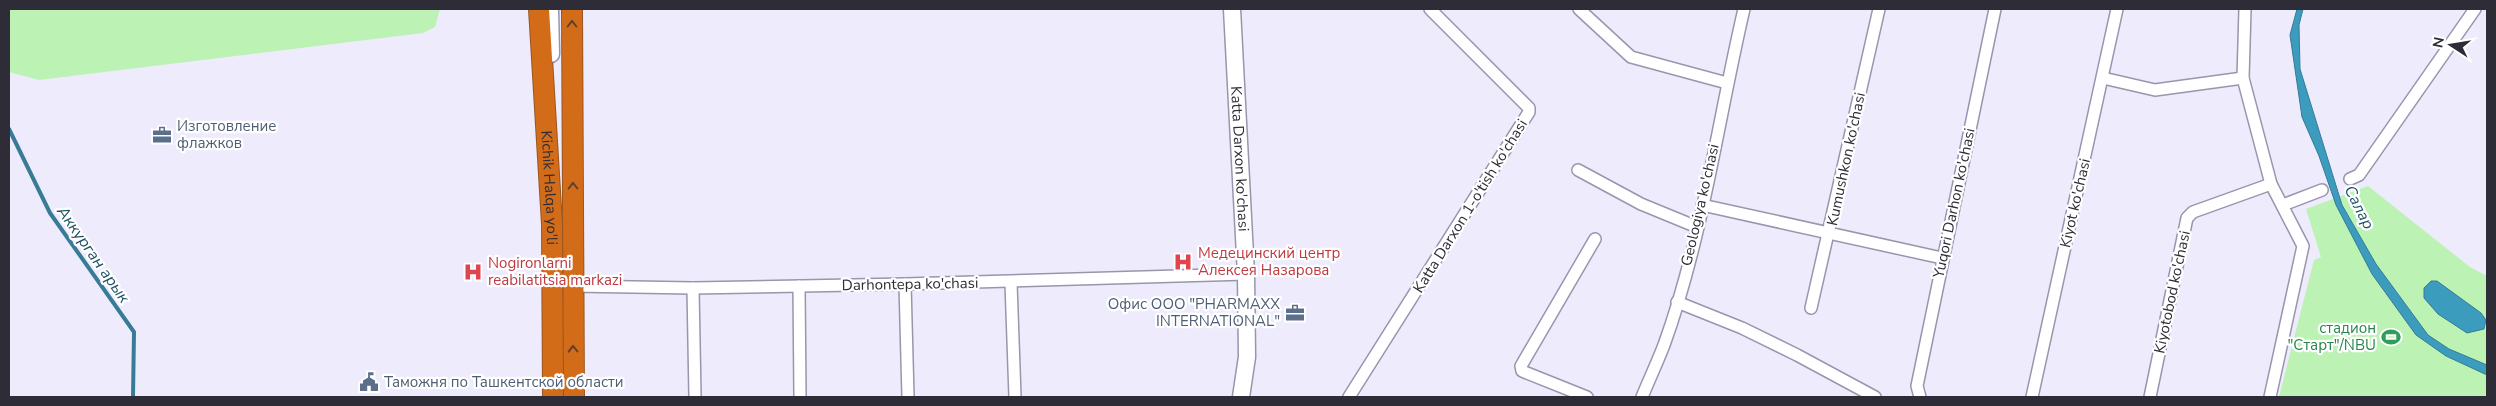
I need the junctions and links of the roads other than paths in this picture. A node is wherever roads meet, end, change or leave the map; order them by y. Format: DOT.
graph roads {
  1 [pos="539,9"];
  2 [pos="550,9"];
  3 [pos="572,9"];
  4 [pos="1232,9"];
  5 [pos="1430,9"];
  6 [pos="1579,9"];
  7 [pos="1744,9"];
  8 [pos="1879,9"];
  9 [pos="1995,9"];
  10 [pos="2117,9"];
  11 [pos="2245,9"];
  12 [pos="2475,9"];
  13 [pos="2103,78"];
  14 [pos="2243,78"];
  15 [pos="1727,83"];
  16 [pos="1578,170"];
  17 [pos="2350,179"];
  18 [pos="2272,184"];
  19 [pos="2322,190"];
  20 [pos="1702,205"];
  21 [pos="2283,205"];
  22 [pos="552,224"];
  23 [pos="1697,227"];
  24 [pos="1829,234"];
  25 [pos="1595,238"];
  26 [pos="1942,258"];
  27 [pos="1246,274"];
  28 [pos="1011,283"];
  29 [pos="905,284"];
  30 [pos="552,286"];
  31 [pos="573,286"];
  32 [pos="799,286"];
  33 [pos="693,288"];
  34 [pos="1677,302"];
  35 [pos="1812,308"];
  36 [pos="553,397"];
  37 [pos="574,397"];
  38 [pos="695,397"];
  39 [pos="800,397"];
  40 [pos="908,397"];
  41 [pos="1015,397"];
  42 [pos="1241,397"];
  43 [pos="1348,397"];
  44 [pos="1587,397"];
  45 [pos="1642,397"];
  46 [pos="1875,397"];
  47 [pos="1920,397"];
  48 [pos="2032,397"];
  49 [pos="2150,397"];
  50 [pos="2270,397"];
  1 -- 22 [label="highway, Kichik Halqa yo'li"];
  2 -- 22 [label="main road"];
  31 -- 3 [label="highway, Kichik Halqa yo'li, one-way"];
  4 -- 27 [label="main road, Katta Darxon ko'chasi"];
  5 -- 43 [label="street, Katta Darxon 1-o'tish ko'chasi"];
  6 -- 15 [label="street"];
  7 -- 15 [label="street, Geologiya ko'chasi"];
  8 -- 24 [label="street, Kumushkon ko'chasi"];
  9 -- 26 [label="street, Yuqori Darhon ko'chasi"];
  10 -- 13 [label="street, Kiyot ko'chasi"];
  11 -- 14 [label="street"];
  12 -- 17 [label="street"];
  13 -- 14 [label="street"];
  13 -- 48 [label="street, Kiyot ko'chasi"];
  14 -- 18 [label="street"];
  15 -- 20 [label="street, Geologiya ko'chasi"];
  16 -- 23 [label="street"];
  18 -- 21 [label="street"];
  18 -- 49 [label="street, Kiyotobod ko'chasi"];
  19 -- 21 [label="street"];
  20 -- 23 [label="street, Geologiya ko'chasi"];
  20 -- 24 [label="street"];
  21 -- 50 [label="street"];
  22 -- 30 [label="highway, Kichik Halqa yo'li"];
  23 -- 34 [label="street, Geologiya ko'chasi"];
  24 -- 26 [label="street"];
  24 -- 35 [label="street, Kumushkon ko'chasi"];
  25 -- 44 [label="street"];
  26 -- 47 [label="street, Yuqori Darhon ko'chasi"];
  27 -- 28 [label="street, Darhontepa ko'chasi"];
  27 -- 42 [label="main road, Katta Darxon ko'chasi"];
  28 -- 29 [label="street, Darhontepa ko'chasi"];
  28 -- 41 [label="street"];
  29 -- 32 [label="street, Darhontepa ko'chasi"];
  29 -- 40 [label="street"];
  30 -- 31 [label="highway"];
  30 -- 36 [label="highway, Kichik Halqa yo'li"];
  31 -- 33 [label="street, Darhontepa ko'chasi"];
  37 -- 31 [label="highway, Kichik Halqa yo'li, one-way"];
  32 -- 33 [label="street, Darhontepa ko'chasi"];
  32 -- 39 [label="street"];
  33 -- 38 [label="street"];
  34 -- 45 [label="street, Geologiya ko'chasi"];
  34 -- 46 [label="street"];
}
